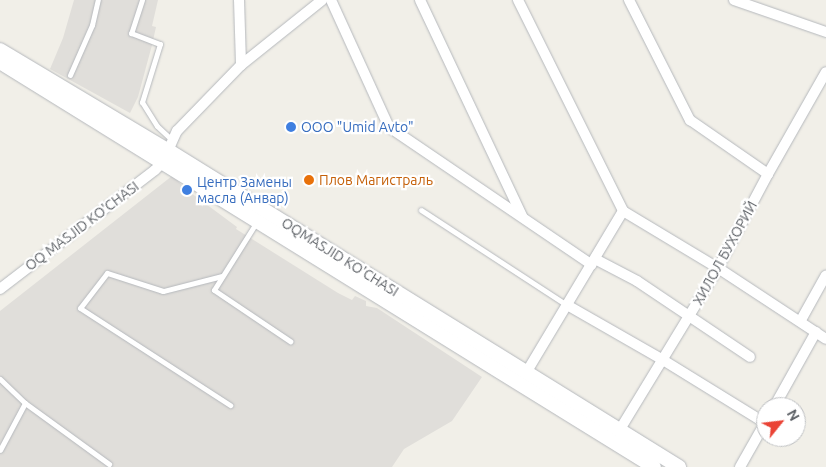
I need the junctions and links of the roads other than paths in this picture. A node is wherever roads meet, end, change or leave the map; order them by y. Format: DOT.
graph roads {
  1 [pos="98,0"];
  2 [pos="142,0"];
  3 [pos="239,0"];
  4 [pos="322,0"];
  5 [pos="331,0"];
  6 [pos="420,0"];
  7 [pos="518,0"];
  8 [pos="629,0"];
  9 [pos="734,0"];
  10 [pos="826,32"];
  11 [pos="0,50"];
  12 [pos="0,62"];
  13 [pos="242,65"];
  14 [pos="826,72"];
  15 [pos="70,75"];
  16 [pos="169,151"];
  17 [pos="768,174"];
  18 [pos="421,210"];
  19 [pos="623,211"];
  20 [pos="522,216"];
  21 [pos="257,220"];
  22 [pos="594,262"];
  23 [pos="718,268"];
  24 [pos="826,274"];
  25 [pos="222,276"];
  26 [pos="0,289"];
  27 [pos="567,305"];
  28 [pos="690,316"];
  29 [pos="800,320"];
  30 [pos="816,332"];
  31 [pos="826,339"];
  32 [pos="290,341"];
  33 [pos="750,357"];
  34 [pos="663,360"];
  35 [pos="526,373"];
  36 [pos="0,380"];
  37 [pos="780,397"];
  38 [pos="25,403"];
  39 [pos="230,405"];
  40 [pos="756,417"];
  41 [pos="620,431"];
  42 [pos="756,438"];
  43 [pos="0,450"];
  44 [pos="109,464"];
  45 [pos="654,467"];
  46 [pos="679,467"];
  47 [pos="740,467"];
  1 -- 15 [label="lane"];
  2 -- 16 [label="lane"];
  3 -- 13 [label="street"];
  4 -- 13 [label="street, OQ MASJID KO'CHASI"];
  5 -- 20 [label="street"];
  6 -- 20 [label="street"];
  7 -- 19 [label="street"];
  8 -- 17 [label="street"];
  9 -- 10 [label="street"];
  11 -- 16 [label="main road, OQMASJID KO'CHASI"];
  12 -- 16 [label="main road, OQMASJID KO'CHASI"];
  13 -- 16 [label="street, OQ MASJID KO'CHASI"];
  14 -- 17 [label="street, ХИЛОЛ БУХОРИЙ"];
  16 -- 21 [label="main road, OQMASJID KO'CHASI"];
  16 -- 26 [label="street, OQ MASJID KO'CHASI"];
  16 -- 35 [label="main road, OQMASJID KO'CHASI"];
  17 -- 23 [label="street, ХИЛОЛ БУХОРИЙ"];
  18 -- 27 [label="lane"];
  19 -- 22 [label="street"];
  19 -- 23 [label="street"];
  20 -- 22 [label="street"];
  21 -- 25 [label="lane"];
  21 -- 45 [label="main road, OQMASJID KO'CHASI"];
  22 -- 27 [label="street"];
  22 -- 28 [label="street"];
  23 -- 28 [label="street, ХИЛОЛ БУХОРИЙ"];
  23 -- 29 [label="street"];
  24 -- 29 [label="street"];
  25 -- 32 [label="lane"];
  25 -- 39 [label="lane"];
  27 -- 34 [label="street"];
  27 -- 35 [label="street"];
  28 -- 33 [label="street"];
  28 -- 34 [label="street, ХИЛОЛ БУХОРИЙ"];
  29 -- 30 [label="street"];
  30 -- 31 [label="street"];
  30 -- 37 [label="street"];
  34 -- 40 [label="street"];
  34 -- 41 [label="street, ХИЛОЛ БУХОРИЙ"];
  35 -- 41 [label="main road, OQMASJID KO'CHASI"];
  36 -- 38 [label="lane"];
  38 -- 43 [label="lane"];
  38 -- 44 [label="lane"];
  41 -- 46 [label="main road, OQMASJID KO'CHASI"];
  42 -- 47 [label="street"];
}
